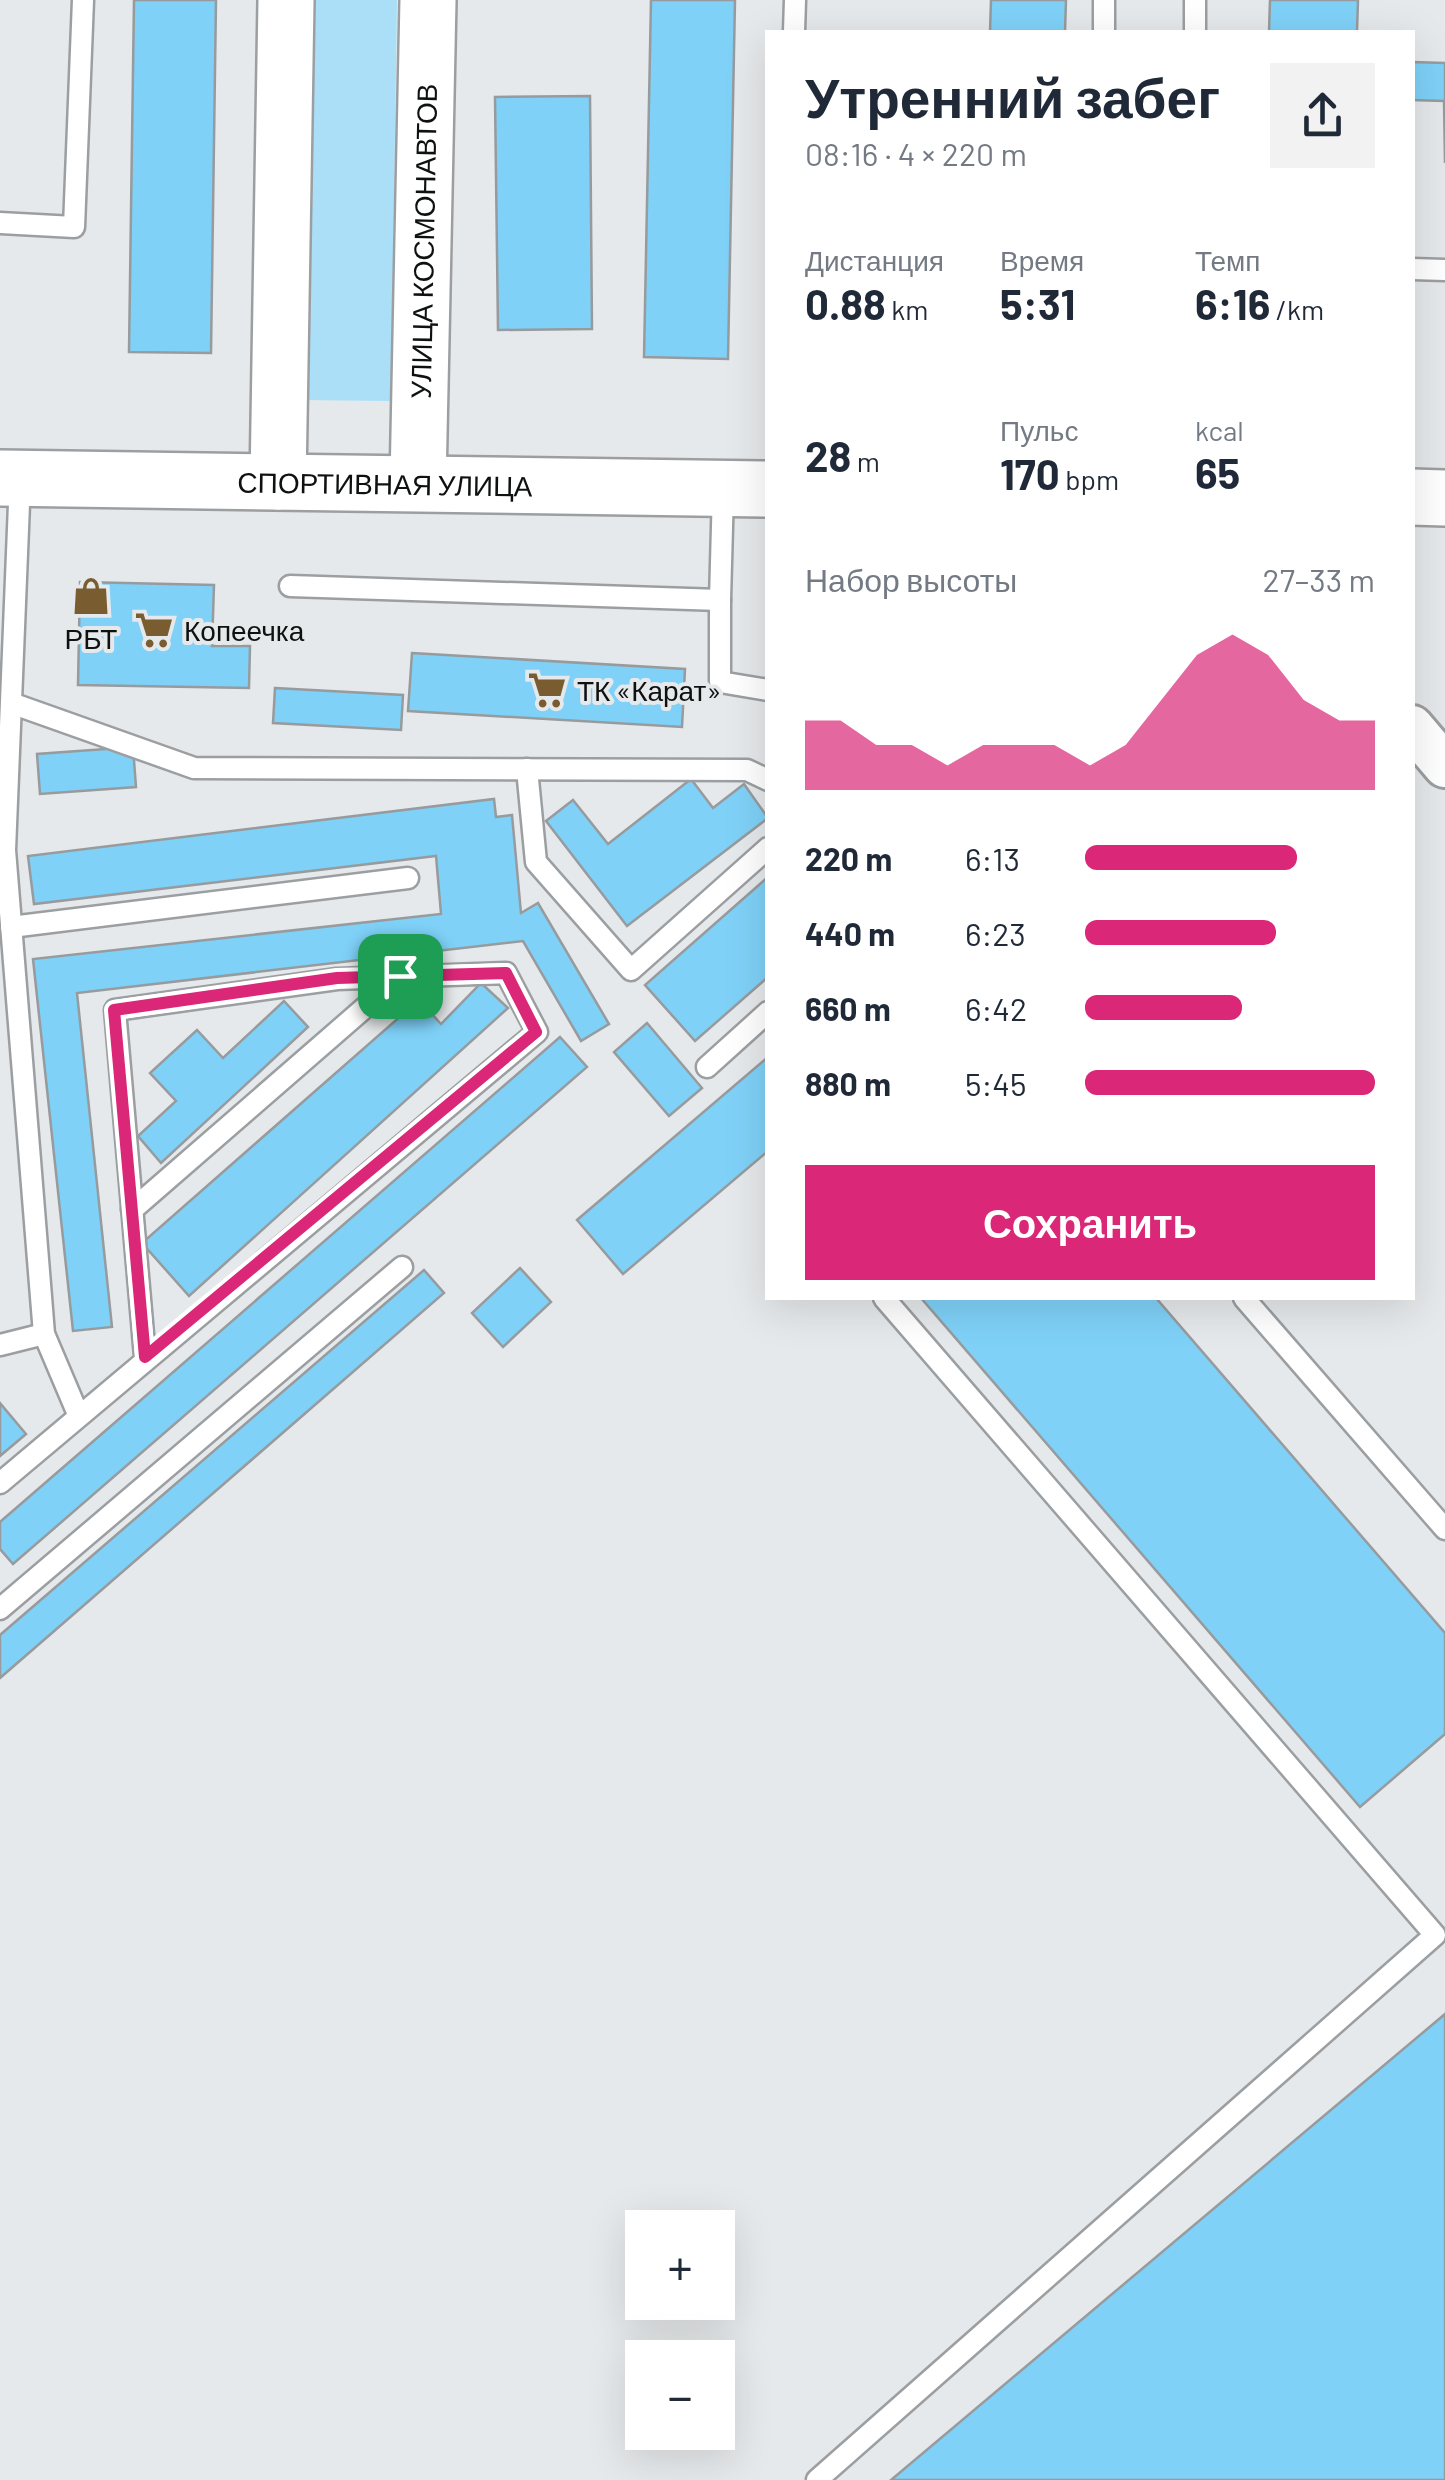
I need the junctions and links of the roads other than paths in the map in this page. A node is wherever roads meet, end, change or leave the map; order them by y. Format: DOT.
graph roads {
  1 [pos="83,0"];
  2 [pos="286,0"];
  3 [pos="428,0"];
  4 [pos="794,0"];
  5 [pos="1104,0"];
  6 [pos="1195,0"];
  7 [pos="794,30"];
  8 [pos="1104,30"];
  9 [pos="1195,30"];
  10 [pos="0,223"];
  11 [pos="1415,269"];
  12 [pos="1445,270"];
  13 [pos="10,478"];
  14 [pos="278,482"];
  15 [pos="418,483"];
  16 [pos="746,489"];
  17 [pos="1415,497"];
  18 [pos="1445,498"];
  19 [pos="290,586"];
  20 [pos="720,600"];
  21 [pos="6,677"];
  22 [pos="765,690"];
  23 [pos="11,702"];
  24 [pos="1415,731"];
  25 [pos="1445,766"];
  26 [pos="527,770"];
  27 [pos="765,779"];
  28 [pos="3,815"];
  29 [pos="765,851"];
  30 [pos="408,878"];
  31 [pos="4,905"];
  32 [pos="11,927"];
  33 [pos="400,976"];
  34 [pos="765,1015"];
  35 [pos="707,1066"];
  36 [pos="132,1210"];
  37 [pos="402,1267"];
  38 [pos="886,1300"];
  39 [pos="1246,1300"];
  40 [pos="44,1334"];
  41 [pos="0,1345"];
  42 [pos="145,1357"];
  43 [pos="78,1414"];
  44 [pos="0,1483"];
  45 [pos="1445,1529"];
  46 [pos="0,1610"];
  47 [pos="817,2480"];
  1 -- 10 [label="lane"];
  2 -- 14 [label="street"];
  3 -- 15 [label="street, УЛИЦА КОСМОНАВТОВ"];
  4 -- 7 [label="lane"];
  5 -- 8 [label="lane"];
  6 -- 9 [label="lane"];
  11 -- 12 [label="lane"];
  13 -- 14 [label="street, СПОРТИВНАЯ УЛИЦА"];
  13 -- 21 [label="lane"];
  14 -- 15 [label="street, СПОРТИВНАЯ УЛИЦА"];
  15 -- 16 [label="street, СПОРТИВНАЯ УЛИЦА"];
  16 -- 20 [label="lane"];
  17 -- 18 [label="street"];
  19 -- 20 [label="lane"];
  20 -- 22 [label="lane"];
  21 -- 23 [label="lane"];
  23 -- 26 [label="lane"];
  23 -- 28 [label="lane"];
  24 -- 25 [label="street"];
  26 -- 27 [label="lane"];
  26 -- 29 [label="lane"];
  28 -- 31 [label="lane"];
  30 -- 32 [label="lane"];
  31 -- 32 [label="lane"];
  32 -- 40 [label="lane"];
  33 -- 36 [label="lane"];
  33 -- 36 [label="lane"];
  33 -- 42 [label="lane"];
  34 -- 35 [label="lane"];
  36 -- 42 [label="lane"];
  37 -- 46 [label="lane"];
  38 -- 47 [label="lane"];
  39 -- 45 [label="lane"];
  40 -- 41 [label="lane"];
  40 -- 43 [label="lane"];
  42 -- 43 [label="lane"];
  43 -- 44 [label="lane"];
}
